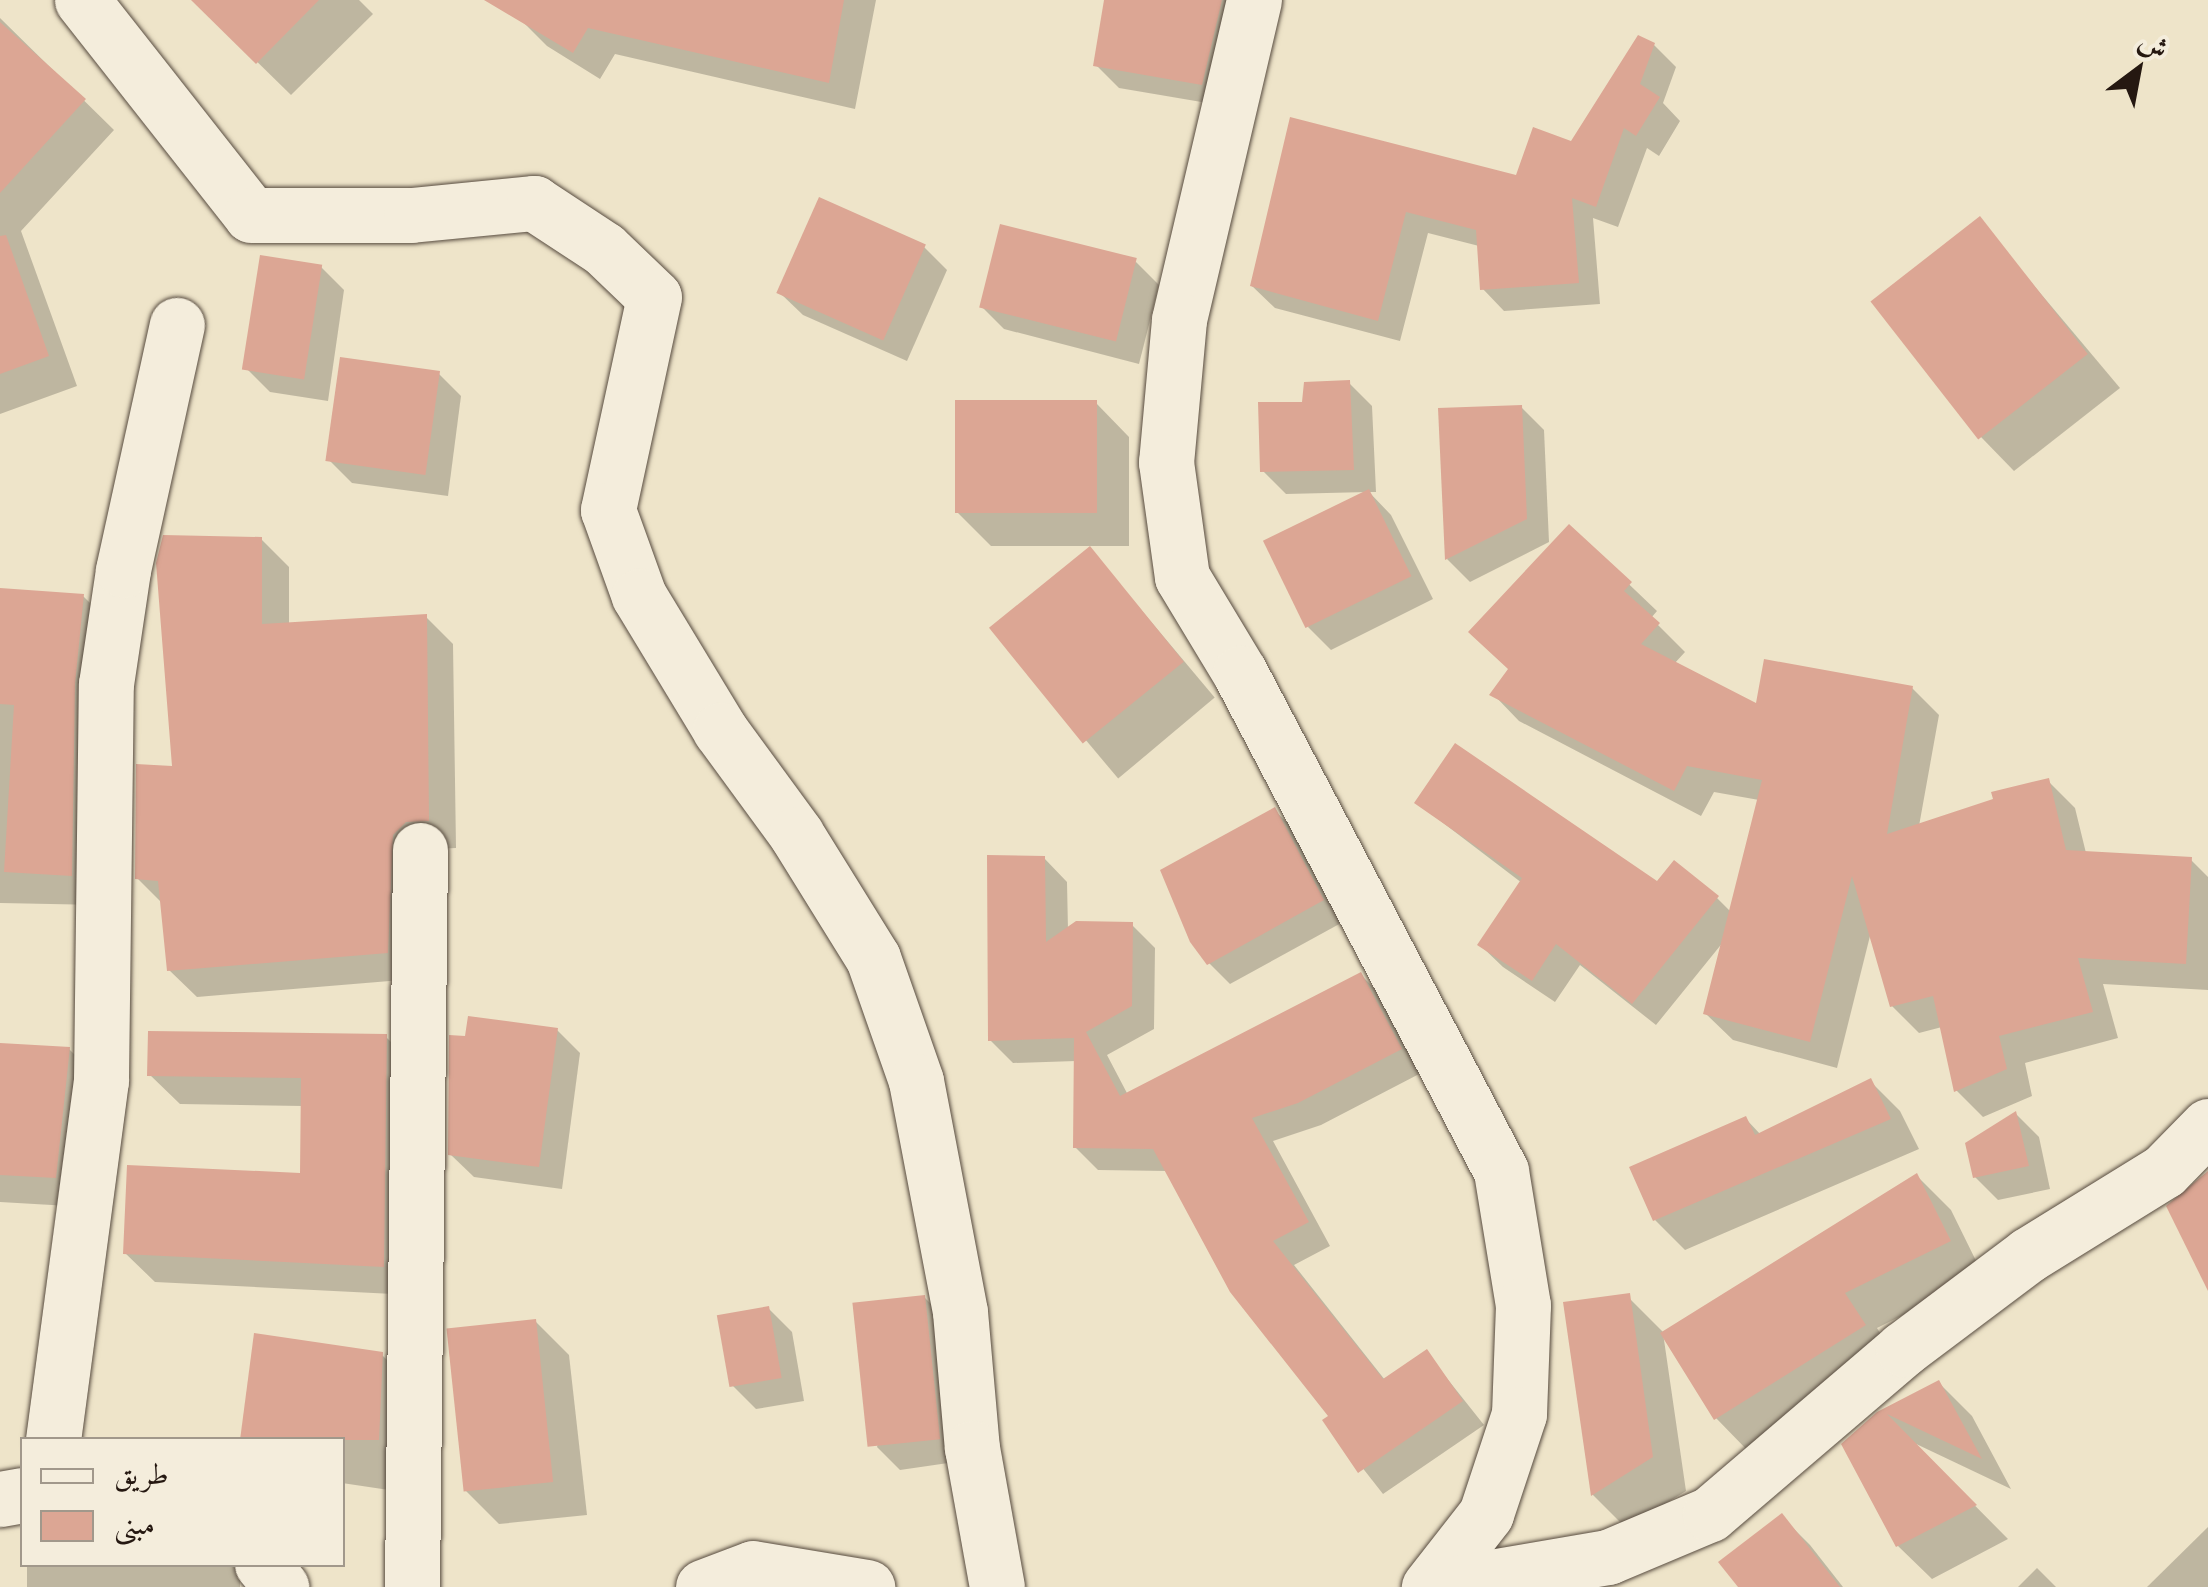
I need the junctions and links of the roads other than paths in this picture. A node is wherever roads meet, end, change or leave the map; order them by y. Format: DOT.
graph roads {
  1 [pos="82,0"];
  2 [pos="1254,0"];
  3 [pos="177,325"];
  4 [pos="420,850"];
  5 [pos="2208,1126"];
  6 [pos="53,1437"];
  7 [pos="265,1567"];
  8 [pos="1623,1572"];
  9 [pos="282,1587"];
  10 [pos="412,1587"];
  11 [pos="703,1587"];
  12 [pos="867,1587"];
  13 [pos="996,1587"];
  14 [pos="1430,1587"];
  1 -- 13 [label="street"];
  2 -- 14 [label="street"];
  3 -- 6 [label="street"];
  4 -- 10 [label="street"];
  5 -- 8 [label="street"];
  7 -- 9 [label="street"];
  8 -- 14 [label="street"];
  11 -- 12 [label="street"];
}
